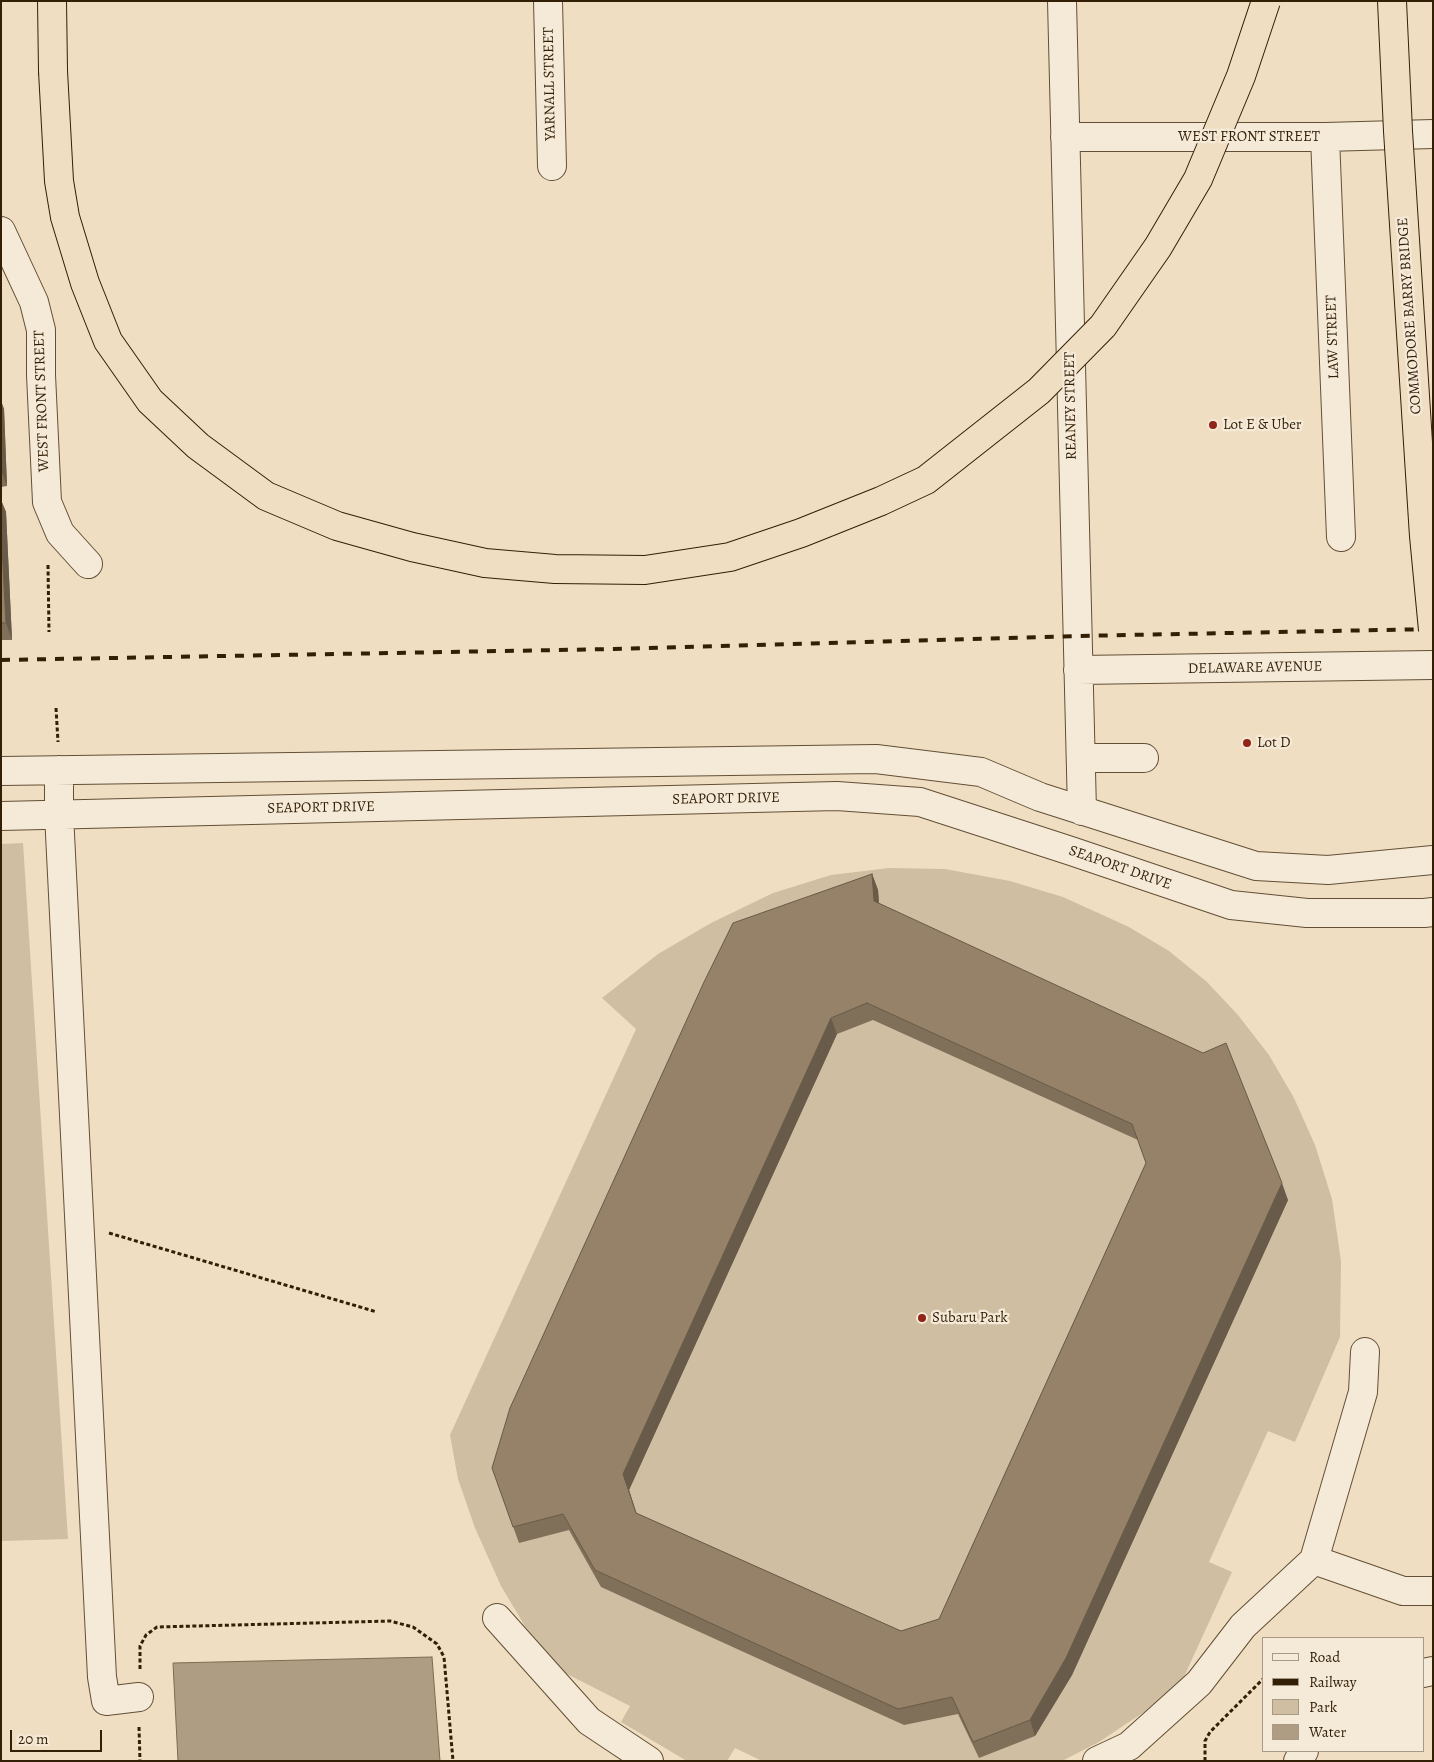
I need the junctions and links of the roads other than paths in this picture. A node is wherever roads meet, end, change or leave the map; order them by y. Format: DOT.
graph roads {
  1 [pos="52,1"];
  2 [pos="548,1"];
  3 [pos="1062,1"];
  4 [pos="1266,1"];
  5 [pos="1392,1"];
  6 [pos="1433,134"];
  7 [pos="1065,137"];
  8 [pos="1325,137"];
  9 [pos="552,166"];
  10 [pos="1,231"];
  11 [pos="1341,536"];
  12 [pos="88,564"];
  13 [pos="1433,630"];
  14 [pos="1433,665"];
  15 [pos="1078,670"];
  16 [pos="1080,758"];
  17 [pos="1144,758"];
  18 [pos="565,763"];
  19 [pos="60,770"];
  20 [pos="1,771"];
  21 [pos="1040,798"];
  22 [pos="567,802"];
  23 [pos="1082,811"];
  24 [pos="59,814"];
  25 [pos="1,816"];
  26 [pos="1029,837"];
  27 [pos="1433,860"];
  28 [pos="1328,870"];
  29 [pos="1433,912"];
  30 [pos="1326,913"];
  31 [pos="1365,1352"];
  32 [pos="1314,1560"];
  33 [pos="1433,1591"];
  34 [pos="497,1618"];
  35 [pos="139,1697"];
  36 [pos="649,1761"];
  37 [pos="1097,1761"];
  1 -- 4 [label="highway, bridge"];
  2 -- 9 [label="street, YARNALL STREET"];
  3 -- 7 [label="street, REANEY STREET"];
  5 -- 13 [label="highway, COMMODORE BARRY BRIDGE, bridge"];
  6 -- 8 [label="street, WEST FRONT STREET"];
  7 -- 8 [label="street, WEST FRONT STREET"];
  7 -- 15 [label="street, REANEY STREET"];
  8 -- 11 [label="street, LAW STREET"];
  10 -- 12 [label="street, WEST FRONT STREET"];
  14 -- 15 [label="street, DELAWARE AVENUE"];
  15 -- 16 [label="street, REANEY STREET"];
  16 -- 17 [label="street"];
  16 -- 23 [label="street, REANEY STREET"];
  18 -- 19 [label="street"];
  18 -- 21 [label="street"];
  18 -- 22 [label="street"];
  19 -- 20 [label="street"];
  19 -- 24 [label="street"];
  21 -- 23 [label="street"];
  21 -- 26 [label="street"];
  22 -- 24 [label="street, SEAPORT DRIVE"];
  22 -- 26 [label="street, SEAPORT DRIVE"];
  23 -- 28 [label="street"];
  24 -- 25 [label="street, SEAPORT DRIVE"];
  24 -- 35 [label="street"];
  26 -- 30 [label="street, SEAPORT DRIVE"];
  27 -- 28 [label="street"];
  28 -- 30 [label="street"];
  29 -- 30 [label="street, SEAPORT DRIVE"];
  31 -- 32 [label="street"];
  32 -- 33 [label="street"];
  32 -- 37 [label="street"];
  34 -- 36 [label="street"];
}
